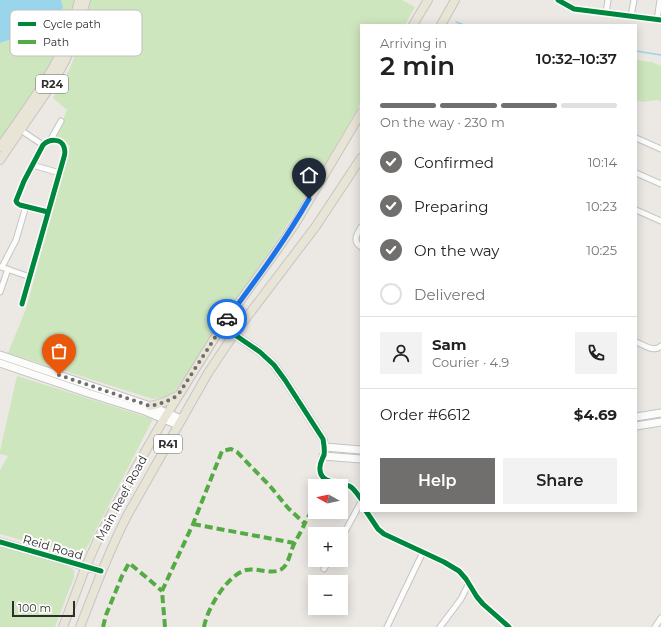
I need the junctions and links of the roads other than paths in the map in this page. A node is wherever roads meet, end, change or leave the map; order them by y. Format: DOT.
graph roads {
  1 [pos="79,0"];
  2 [pos="86,0"];
  3 [pos="428,0"];
  4 [pos="455,0"];
  5 [pos="558,0"];
  6 [pos="608,0"];
  7 [pos="634,0"];
  8 [pos="660,0"];
  9 [pos="565,2"];
  10 [pos="77,10"];
  11 [pos="83,10"];
  12 [pos="606,13"];
  13 [pos="632,16"];
  14 [pos="659,20"];
  15 [pos="414,24"];
  16 [pos="442,24"];
  17 [pos="60,56"];
  18 [pos="67,56"];
  19 [pos="360,115"];
  20 [pos="61,121"];
  21 [pos="17,128"];
  22 [pos="637,138"];
  23 [pos="50,141"];
  24 [pos="44,145"];
  25 [pos="0,147"];
  26 [pos="661,149"];
  27 [pos="0,160"];
  28 [pos="360,160"];
  29 [pos="32,165"];
  30 [pos="60,173"];
  31 [pos="637,173"];
  32 [pos="661,184"];
  33 [pos="26,206"];
  34 [pos="637,210"];
  35 [pos="48,212"];
  36 [pos="661,221"];
  37 [pos="360,229"];
  38 [pos="360,246"];
  39 [pos="1,267"];
  40 [pos="8,269"];
  41 [pos="30,277"];
  42 [pos="0,292"];
  43 [pos="22,304"];
  44 [pos="222,326"];
  45 [pos="234,334"];
  46 [pos="637,342"];
  47 [pos="661,346"];
  48 [pos="0,355"];
  49 [pos="0,363"];
  50 [pos="178,395"];
  51 [pos="150,406"];
  52 [pos="661,413"];
  53 [pos="166,416"];
  54 [pos="637,417"];
  55 [pos="180,422"];
  56 [pos="661,422"];
  57 [pos="637,426"];
  58 [pos="324,446"];
  59 [pos="360,450"];
  60 [pos="323,456"];
  61 [pos="360,459"];
  62 [pos="360,498"];
  63 [pos="360,502"];
  64 [pos="367,512"];
  65 [pos="347,527"];
  66 [pos="0,542"];
  67 [pos="423,552"];
  68 [pos="86,566"];
  69 [pos="101,571"];
  70 [pos="469,583"];
  71 [pos="661,618"];
  72 [pos="63,627"];
  73 [pos="80,627"];
  74 [pos="387,627"];
  75 [pos="440,627"];
  76 [pos="509,627"];
  77 [pos="655,627"];
  1 -- 10 [label="main road, R24"];
  2 -- 11 [label="main road, R24"];
  3 -- 15 [label="main road"];
  4 -- 16 [label="main road"];
  5 -- 9 [label="street"];
  6 -- 12 [label="street"];
  7 -- 13 [label="street"];
  8 -- 14 [label="street"];
  9 -- 12 [label="street"];
  12 -- 13 [label="street"];
  13 -- 14 [label="street"];
  17 -- 21 [label="main road, R24"];
  18 -- 21 [label="main road, R24"];
  19 -- 44 [label="main road, Main Reef Road / R41"];
  20 -- 23 [label="street"];
  21 -- 24 [label="street"];
  21 -- 25 [label="main road, R24"];
  21 -- 27 [label="main road, R24"];
  22 -- 26 [label="street"];
  23 -- 24 [label="street"];
  23 -- 30 [label="street"];
  24 -- 29 [label="street"];
  28 -- 45 [label="main road, Main Reef Road / R41"];
  29 -- 30 [label="street"];
  29 -- 33 [label="street"];
  30 -- 35 [label="street"];
  31 -- 32 [label="street"];
  33 -- 35 [label="street"];
  33 -- 39 [label="street"];
  34 -- 36 [label="street"];
  35 -- 41 [label="street"];
  37 -- 38 [label="street"];
  39 -- 40 [label="street"];
  40 -- 41 [label="street"];
  40 -- 42 [label="street"];
  41 -- 43 [label="street"];
  44 -- 45 [label="street"];
  44 -- 50 [label="main road, Main Reef Road / R41"];
  45 -- 55 [label="main road, Main Reef Road / R41"];
  45 -- 58 [label="street"];
  46 -- 47 [label="street"];
  48 -- 51 [label="street"];
  49 -- 53 [label="street"];
  50 -- 51 [label="main road"];
  50 -- 53 [label="main road, Main Reef Road / R41"];
  51 -- 53 [label="street"];
  52 -- 54 [label="street"];
  53 -- 55 [label="street"];
  53 -- 68 [label="main road, Main Reef Road / R41"];
  55 -- 69 [label="main road, Main Reef Road / R41"];
  56 -- 57 [label="street"];
  58 -- 59 [label="street"];
  58 -- 60 [label="street"];
  60 -- 61 [label="street"];
  60 -- 62 [label="street"];
  63 -- 65 [label="street"];
  64 -- 67 [label="street"];
  66 -- 68 [label="street, Reid Road"];
  67 -- 70 [label="street"];
  67 -- 74 [label="street"];
  68 -- 69 [label="street, Reid Road"];
  68 -- 72 [label="main road, Main Reef Road / R41"];
  69 -- 73 [label="main road, Main Reef Road / R41"];
  70 -- 75 [label="street"];
  70 -- 76 [label="street"];
  71 -- 77 [label="street"];
}
